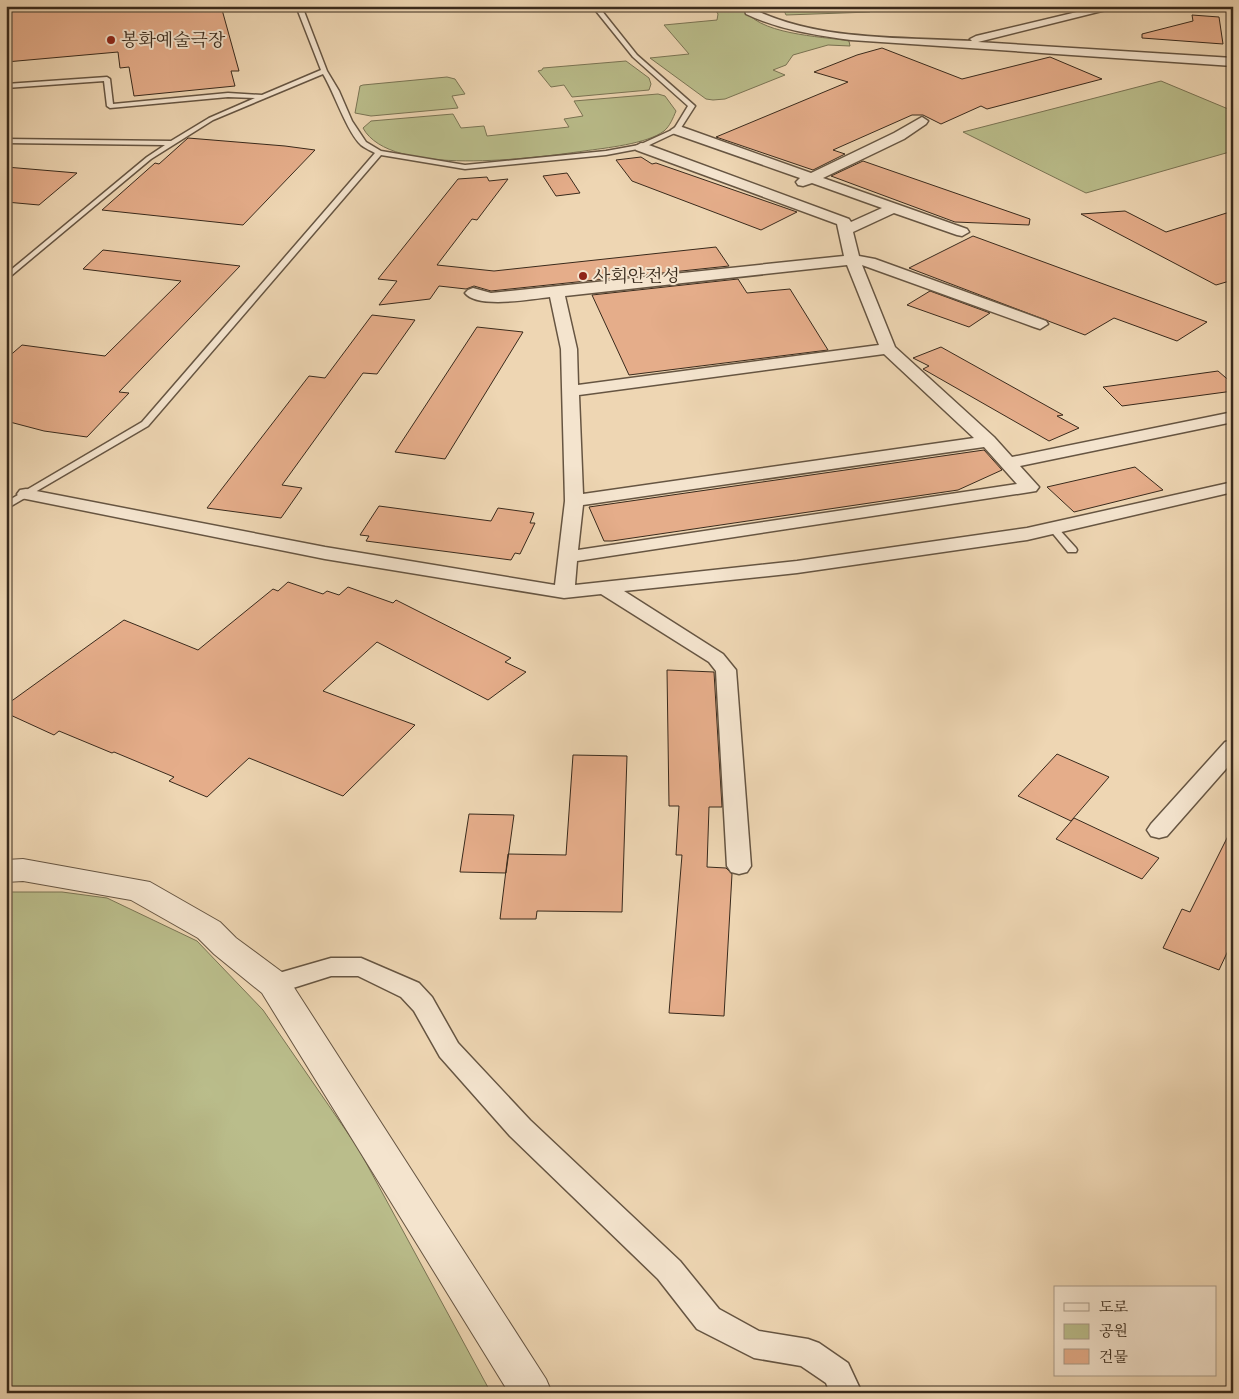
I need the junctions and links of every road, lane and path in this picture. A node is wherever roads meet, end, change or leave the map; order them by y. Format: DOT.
graph roads {
  1 [pos="300,6"];
  2 [pos="595,6"];
  3 [pos="749,6"];
  4 [pos="1117,6"];
  5 [pos="954,44"];
  6 [pos="1233,62"];
  7 [pos="324,71"];
  8 [pos="6,86"];
  9 [pos="265,96"];
  10 [pos="922,121"];
  11 [pos="677,130"];
  12 [pos="6,141"];
  13 [pos="173,143"];
  14 [pos="641,147"];
  15 [pos="379,153"];
  16 [pos="810,179"];
  17 [pos="774,196"];
  18 [pos="893,208"];
  19 [pos="846,230"];
  20 [pos="962,232"];
  21 [pos="852,260"];
  22 [pos="6,278"];
  23 [pos="557,292"];
  24 [pos="473,293"];
  25 [pos="1040,324"];
  26 [pos="888,349"];
  27 [pos="570,391"];
  28 [pos="1233,417"];
  29 [pos="988,441"];
  30 [pos="1008,463"];
  31 [pos="1233,487"];
  32 [pos="26,494"];
  33 [pos="574,501"];
  34 [pos="6,506"];
  35 [pos="1053,528"];
  36 [pos="1072,550"];
  37 [pos="568,557"];
  38 [pos="605,588"];
  39 [pos="564,592"];
  40 [pos="1233,747"];
  41 [pos="1159,830"];
  42 [pos="739,866"];
  43 [pos="6,871"];
  44 [pos="274,984"];
  45 [pos="532,1393"];
  46 [pos="846,1393"];
  1 -- 7 [label="lane"];
  2 -- 11 [label="lane"];
  3 -- 5 [label="street"];
  4 -- 5 [label="street"];
  5 -- 6 [label="street"];
  7 -- 9 [label="lane"];
  7 -- 15 [label="lane"];
  8 -- 9 [label="lane"];
  9 -- 13 [label="lane"];
  10 -- 16 [label="street"];
  11 -- 14 [label="lane"];
  11 -- 16 [label="street"];
  12 -- 13 [label="lane"];
  13 -- 22 [label="lane"];
  14 -- 15 [label="lane"];
  14 -- 17 [label="street"];
  15 -- 32 [label="lane"];
  16 -- 17 [label="street"];
  16 -- 18 [label="street"];
  17 -- 19 [label="street"];
  18 -- 19 [label="street"];
  18 -- 20 [label="street"];
  19 -- 21 [label="street"];
  21 -- 23 [label="street"];
  21 -- 25 [label="street"];
  21 -- 26 [label="street"];
  23 -- 24 [label="street"];
  23 -- 27 [label="street"];
  26 -- 27 [label="street"];
  26 -- 29 [label="street"];
  27 -- 33 [label="street"];
  28 -- 30 [label="street"];
  29 -- 30 [label="street"];
  29 -- 33 [label="street"];
  30 -- 37 [label="street"];
  31 -- 35 [label="street"];
  32 -- 34 [label="lane"];
  32 -- 39 [label="street"];
  33 -- 37 [label="street"];
  35 -- 36 [label="lane"];
  35 -- 38 [label="street"];
  37 -- 39 [label="street"];
  38 -- 39 [label="street"];
  38 -- 42 [label="street"];
  40 -- 41 [label="street"];
  43 -- 44 [label="street"];
  44 -- 45 [label="street"];
  44 -- 46 [label="street"];
}
